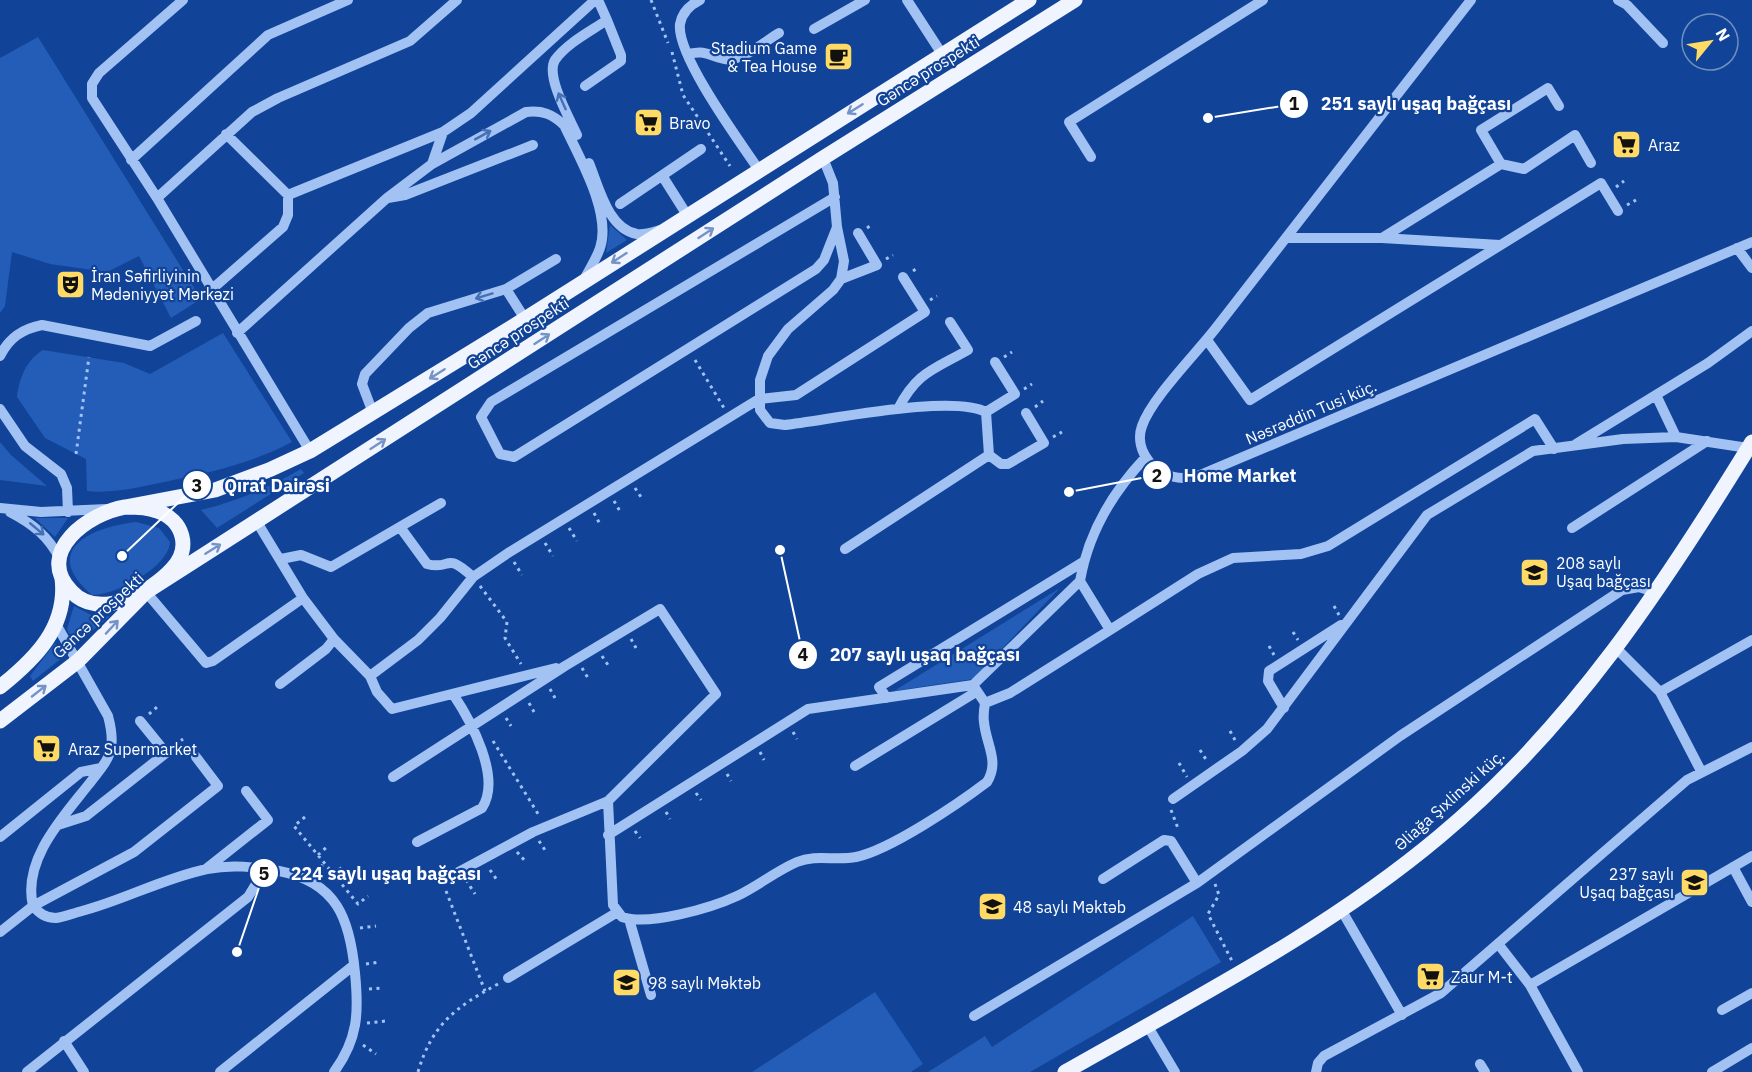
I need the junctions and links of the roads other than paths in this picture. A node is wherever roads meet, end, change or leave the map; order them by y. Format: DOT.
graph roads {
  1 [pos="183,0"];
  2 [pos="348,0"];
  3 [pos="457,0"];
  4 [pos="596,0"];
  5 [pos="700,0"];
  6 [pos="865,0"];
  7 [pos="907,0"];
  8 [pos="1029,0"];
  9 [pos="1076,0"];
  10 [pos="1263,0"];
  11 [pos="1471,0"];
  12 [pos="1618,0"];
  13 [pos="1250,4"];
  14 [pos="608,20"];
  15 [pos="814,29"];
  16 [pos="779,33"];
  17 [pos="1663,43"];
  18 [pos="688,54"];
  19 [pos="942,54"];
  20 [pos="585,86"];
  21 [pos="1559,106"];
  22 [pos="442,132"];
  23 [pos="226,134"];
  24 [pos="533,144"];
  25 [pos="701,149"];
  26 [pos="1091,157"];
  27 [pos="823,158"];
  28 [pos="131,160"];
  29 [pos="1591,163"];
  30 [pos="432,164"];
  31 [pos="1502,164"];
  32 [pos="759,170"];
  33 [pos="663,177"];
  34 [pos="288,195"];
  35 [pos="835,197"];
  36 [pos="156,198"];
  37 [pos="387,198"];
  38 [pos="620,204"];
  39 [pos="1618,211"];
  40 [pos="687,215"];
  41 [pos="837,227"];
  42 [pos="664,230"];
  43 [pos="858,233"];
  44 [pos="1286,238"];
  45 [pos="1382,238"];
  46 [pos="1752,242"];
  47 [pos="1500,245"];
  48 [pos="1737,248"];
  49 [pos="556,260"];
  50 [pos="1752,268"];
  51 [pos="903,277"];
  52 [pos="841,279"];
  53 [pos="583,282"];
  54 [pos="506,289"];
  55 [pos="211,290"];
  56 [pos="525,320"];
  57 [pos="196,321"];
  58 [pos="950,322"];
  59 [pos="1752,331"];
  60 [pos="237,333"];
  61 [pos="1207,340"];
  62 [pos="0,356"];
  63 [pos="995,363"];
  64 [pos="1656,396"];
  65 [pos="759,399"];
  66 [pos="0,409"];
  67 [pos="898,410"];
  68 [pos="986,412"];
  69 [pos="373,413"];
  70 [pos="1026,413"];
  71 [pos="1676,437"];
  72 [pos="1707,441"];
  73 [pos="1750,445"];
  74 [pos="1570,448"];
  75 [pos="1554,449"];
  76 [pos="309,451"];
  77 [pos="989,455"];
  78 [pos="1145,458"];
  79 [pos="441,503"];
  80 [pos="2,508"];
  81 [pos="119,508"];
  82 [pos="68,512"];
  83 [pos="256,522"];
  84 [pos="400,527"];
  85 [pos="1572,528"];
  86 [pos="845,549"];
  87 [pos="281,559"];
  88 [pos="1083,562"];
  89 [pos="61,566"];
  90 [pos="473,577"];
  91 [pos="1080,581"];
  92 [pos="146,592"];
  93 [pos="1657,593"];
  94 [pos="303,598"];
  95 [pos="1349,620"];
  96 [pos="56,624"];
  97 [pos="1110,630"];
  98 [pos="334,639"];
  99 [pos="1752,640"];
  100 [pos="1617,649"];
  101 [pos="78,661"];
  102 [pos="565,666"];
  103 [pos="370,676"];
  104 [pos="280,684"];
  105 [pos="0,687"];
  106 [pos="974,689"];
  107 [pos="1660,692"];
  108 [pos="453,694"];
  109 [pos="887,698"];
  110 [pos="985,703"];
  111 [pos="1284,708"];
  112 [pos="0,721"];
  113 [pos="140,721"];
  114 [pos="477,724"];
  115 [pos="1752,747"];
  116 [pos="196,757"];
  117 [pos="855,766"];
  118 [pos="101,768"];
  119 [pos="1701,771"];
  120 [pos="393,777"];
  121 [pos="246,792"];
  122 [pos="1173,798"];
  123 [pos="608,801"];
  124 [pos="58,825"];
  125 [pos="608,835"];
  126 [pos="0,837"];
  127 [pos="417,842"];
  128 [pos="1752,856"];
  129 [pos="1733,867"];
  130 [pos="265,869"];
  131 [pos="206,870"];
  132 [pos="1102,879"];
  133 [pos="442,881"];
  134 [pos="1197,883"];
  135 [pos="1752,902"];
  136 [pos="33,906"];
  137 [pos="1341,911"];
  138 [pos="616,913"];
  139 [pos="629,919"];
  140 [pos="0,932"];
  141 [pos="1499,945"];
  142 [pos="354,965"];
  143 [pos="508,978"];
  144 [pos="1530,985"];
  145 [pos="1752,993"];
  146 [pos="651,995"];
  147 [pos="1722,1010"];
  148 [pos="1402,1015"];
  149 [pos="974,1016"];
  150 [pos="1147,1025"];
  151 [pos="64,1041"];
  152 [pos="1752,1048"];
  153 [pos="27,1072"];
  154 [pos="84,1072"];
  155 [pos="220,1072"];
  156 [pos="334,1072"];
  157 [pos="1065,1072"];
  158 [pos="1175,1072"];
  159 [pos="1316,1072"];
  160 [pos="1578,1072"];
  161 [pos="1712,1072"];
  1 -- 28 [label="street"];
  2 -- 28 [label="street"];
  3 -- 23 [label="street"];
  4 -- 14 [label="street"];
  4 -- 22 [label="street"];
  5 -- 18 [label="street"];
  6 -- 15 [label="street"];
  7 -- 19 [label="street"];
  8 -- 19 [label="main road, Gəncə prospekti"];
  9 -- 27 [label="main road, Gəncə prospekti"];
  10 -- 13 [label="street"];
  11 -- 44 [label="street"];
  12 -- 17 [label="street"];
  13 -- 26 [label="street"];
  14 -- 20 [label="street"];
  42 -- 14 [label="street, one-way"];
  16 -- 18 [label="street"];
  18 -- 32 [label="street"];
  19 -- 32 [label="main road, Gəncə prospekti, one-way"];
  21 -- 31 [label="street"];
  22 -- 30 [label="street"];
  22 -- 34 [label="street"];
  23 -- 34 [label="street"];
  23 -- 36 [label="street"];
  24 -- 37 [label="street"];
  25 -- 33 [label="street"];
  27 -- 35 [label="street"];
  83 -- 27 [label="main road, Gəncə prospekti, one-way"];
  28 -- 36 [label="street"];
  29 -- 31 [label="street"];
  30 -- 37 [label="street"];
  30 -- 53 [label="street, one-way"];
  31 -- 45 [label="street"];
  32 -- 40 [label="main road, Gəncə prospekti"];
  33 -- 38 [label="street"];
  33 -- 40 [label="street"];
  34 -- 55 [label="street"];
  35 -- 41 [label="street"];
  35 -- 41 [label="street"];
  36 -- 55 [label="street"];
  37 -- 60 [label="street"];
  39 -- 47 [label="street"];
  40 -- 42 [label="main road, Gəncə prospekti"];
  41 -- 52 [label="street"];
  42 -- 53 [label="main road, Gəncə prospekti, one-way"];
  43 -- 52 [label="street"];
  44 -- 45 [label="street"];
  44 -- 61 [label="street"];
  45 -- 47 [label="street"];
  46 -- 48 [label="street, Nəsrəddin Tusi küç."];
  47 -- 61 [label="street"];
  48 -- 50 [label="street"];
  48 -- 78 [label="street, Nəsrəddin Tusi küç."];
  49 -- 54 [label="street"];
  51 -- 65 [label="street"];
  52 -- 65 [label="street"];
  53 -- 56 [label="main road, Gəncə prospekti"];
  54 -- 56 [label="street"];
  54 -- 69 [label="street, one-way"];
  55 -- 60 [label="street"];
  56 -- 69 [label="main road, Gəncə prospekti, one-way"];
  57 -- 62 [label="street"];
  58 -- 67 [label="street"];
  59 -- 64 [label="street"];
  60 -- 76 [label="street"];
  61 -- 78 [label="street"];
  63 -- 68 [label="street"];
  64 -- 71 [label="street"];
  64 -- 74 [label="street"];
  65 -- 67 [label="street"];
  65 -- 90 [label="street"];
  66 -- 82 [label="street"];
  67 -- 68 [label="street"];
  68 -- 77 [label="street"];
  69 -- 76 [label="main road, Gəncə prospekti"];
  70 -- 77 [label="street"];
  71 -- 72 [label="street"];
  71 -- 74 [label="street"];
  72 -- 73 [label="street"];
  72 -- 85 [label="street"];
  73 -- 93 [label="main road, Əliağa Şıxlinski küç."];
  74 -- 75 [label="street"];
  75 -- 95 [label="street"];
  75 -- 97 [label="street"];
  76 -- 81 [label="main road, Gəncə prospekti"];
  77 -- 86 [label="street"];
  78 -- 88 [label="street"];
  79 -- 84 [label="street"];
  80 -- 82 [label="street"];
  80 -- 89 [label="street, one-way"];
  81 -- 82 [label="street"];
  81 -- 89 [label="main road"];
  81 -- 92 [label="main road"];
  83 -- 87 [label="street"];
  92 -- 83 [label="main road, Gəncə prospekti, one-way"];
  84 -- 87 [label="street"];
  84 -- 90 [label="street"];
  87 -- 94 [label="street"];
  88 -- 91 [label="street"];
  88 -- 109 [label="street"];
  89 -- 92 [label="main road"];
  89 -- 96 [label="main road, Gəncə prospekti"];
  90 -- 103 [label="street"];
  91 -- 97 [label="street"];
  91 -- 106 [label="street"];
  92 -- 94 [label="street"];
  101 -- 92 [label="main road, Gəncə prospekti, one-way"];
  93 -- 100 [label="main road, Əliağa Şıxlinski küç."];
  93 -- 134 [label="street"];
  94 -- 98 [label="street"];
  95 -- 111 [label="street"];
  95 -- 111 [label="street"];
  96 -- 101 [label="street"];
  96 -- 105 [label="main road, Gəncə prospekti"];
  97 -- 110 [label="street"];
  98 -- 103 [label="street"];
  98 -- 104 [label="street"];
  99 -- 107 [label="street"];
  100 -- 107 [label="street"];
  100 -- 137 [label="main road, Əliağa Şıxlinski küç."];
  112 -- 101 [label="main road, Gəncə prospekti, one-way"];
  101 -- 118 [label="street"];
  102 -- 108 [label="street"];
  102 -- 114 [label="street"];
  102 -- 123 [label="street"];
  103 -- 108 [label="street"];
  106 -- 109 [label="street"];
  106 -- 110 [label="street"];
  106 -- 117 [label="street"];
  107 -- 119 [label="street"];
  108 -- 114 [label="street"];
  109 -- 125 [label="street"];
  110 -- 139 [label="street"];
  111 -- 122 [label="street"];
  113 -- 124 [label="street"];
  114 -- 120 [label="street"];
  114 -- 127 [label="street"];
  115 -- 119 [label="street"];
  116 -- 136 [label="street"];
  118 -- 124 [label="street"];
  118 -- 126 [label="street"];
  119 -- 141 [label="street"];
  121 -- 131 [label="street"];
  123 -- 125 [label="street"];
  123 -- 133 [label="street"];
  124 -- 136 [label="street"];
  125 -- 138 [label="street"];
  128 -- 129 [label="street"];
  129 -- 135 [label="street"];
  129 -- 144 [label="street"];
  130 -- 131 [label="street"];
  130 -- 142 [label="street"];
  130 -- 151 [label="street"];
  131 -- 136 [label="street"];
  132 -- 134 [label="street"];
  134 -- 149 [label="street"];
  136 -- 140 [label="street"];
  137 -- 148 [label="street"];
  137 -- 150 [label="main road, Əliağa Şıxlinski küç."];
  138 -- 139 [label="street"];
  138 -- 143 [label="street"];
  139 -- 146 [label="street"];
  141 -- 144 [label="street"];
  141 -- 148 [label="street"];
  142 -- 155 [label="street"];
  142 -- 156 [label="street"];
  144 -- 160 [label="street"];
  145 -- 147 [label="street"];
  148 -- 159 [label="street"];
  150 -- 157 [label="main road, Əliağa Şıxlinski küç."];
  150 -- 158 [label="street"];
  151 -- 153 [label="street"];
  151 -- 154 [label="street"];
  152 -- 161 [label="street"];
}
